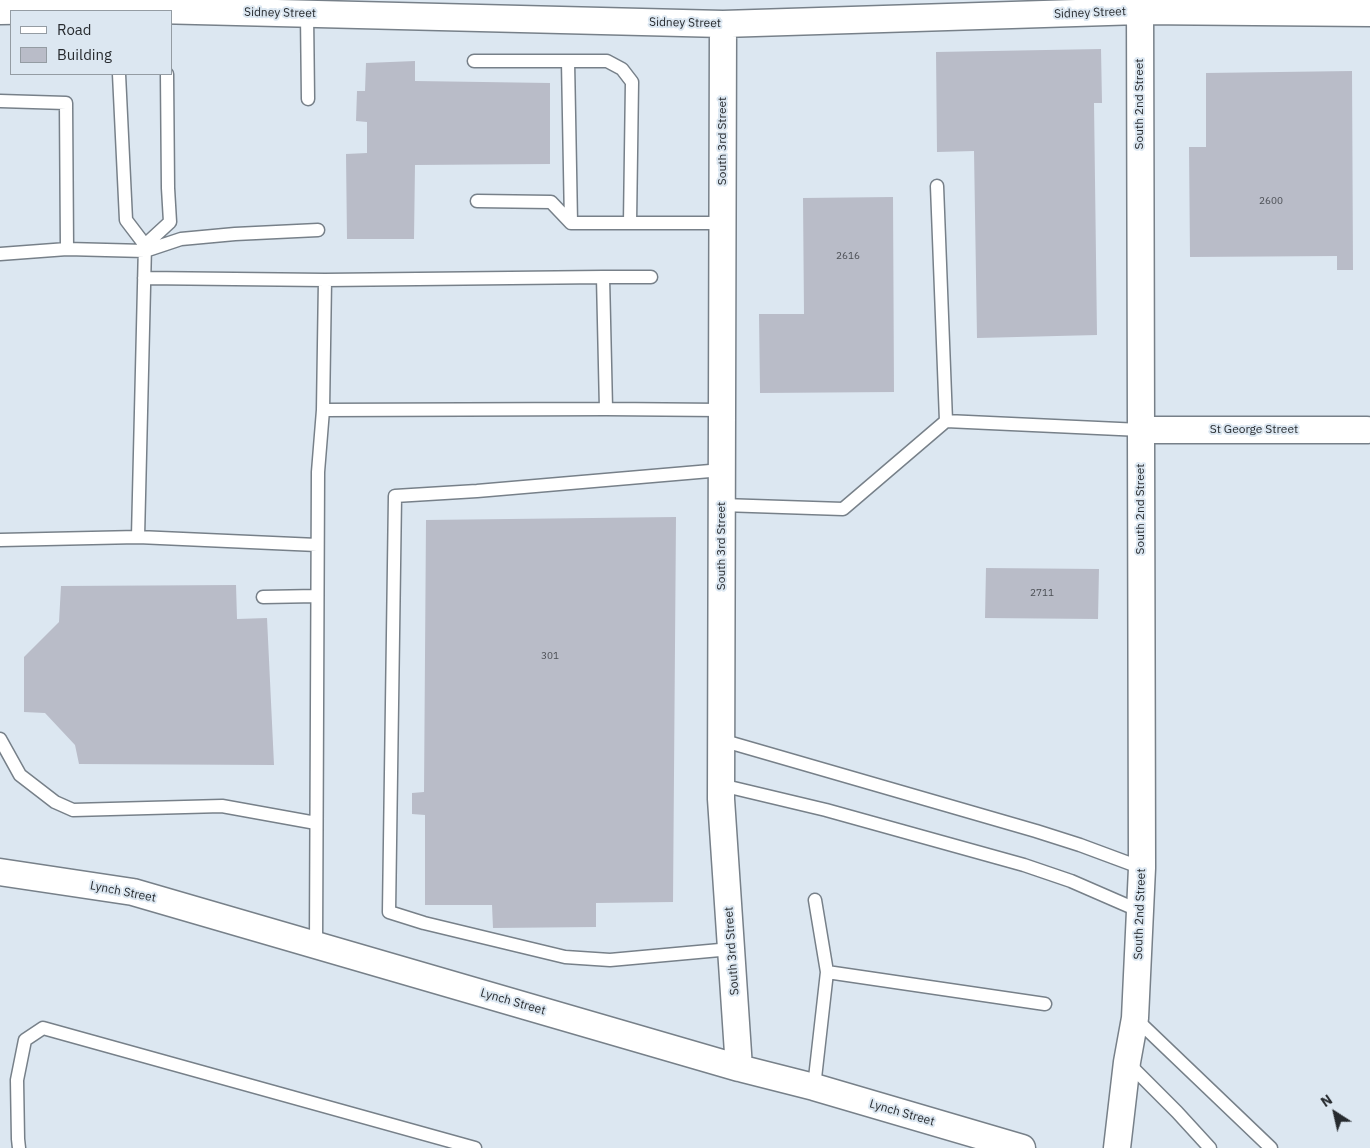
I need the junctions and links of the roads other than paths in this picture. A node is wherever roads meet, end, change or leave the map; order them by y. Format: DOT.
graph roads {
  1 [pos="1140,6"];
  2 [pos="172,11"];
  3 [pos="1370,13"];
  4 [pos="307,14"];
  5 [pos="724,24"];
  6 [pos="474,61"];
  7 [pos="568,61"];
  8 [pos="119,75"];
  9 [pos="167,75"];
  10 [pos="308,99"];
  11 [pos="0,101"];
  12 [pos="937,186"];
  13 [pos="477,201"];
  14 [pos="571,223"];
  15 [pos="630,223"];
  16 [pos="723,223"];
  17 [pos="318,230"];
  18 [pos="145,248"];
  19 [pos="67,249"];
  20 [pos="0,254"];
  21 [pos="651,276"];
  22 [pos="603,277"];
  23 [pos="144,278"];
  24 [pos="325,280"];
  25 [pos="606,409"];
  26 [pos="323,410"];
  27 [pos="722,410"];
  28 [pos="946,422"];
  29 [pos="1141,430"];
  30 [pos="1367,430"];
  31 [pos="722,470"];
  32 [pos="722,505"];
  33 [pos="138,537"];
  34 [pos="0,540"];
  35 [pos="317,546"];
  36 [pos="317,596"];
  37 [pos="263,597"];
  38 [pos="0,739"];
  39 [pos="721,740"];
  40 [pos="721,785"];
  41 [pos="316,824"];
  42 [pos="1142,868"];
  43 [pos="0,872"];
  44 [pos="815,900"];
  45 [pos="1140,911"];
  46 [pos="316,945"];
  47 [pos="731,949"];
  48 [pos="827,972"];
  49 [pos="1045,1004"];
  50 [pos="1135,1018"];
  51 [pos="1127,1062"];
  52 [pos="739,1068"];
  53 [pos="814,1087"];
  54 [pos="19,1148"];
  55 [pos="475,1148"];
  56 [pos="1022,1148"];
  57 [pos="1117,1148"];
  58 [pos="1210,1148"];
  59 [pos="1270,1148"];
  1 -- 3 [label="street, Sidney Street"];
  1 -- 5 [label="street, Sidney Street"];
  1 -- 29 [label="street, South 2nd Street"];
  2 -- 4 [label="street, Sidney Street"];
  4 -- 5 [label="street, Sidney Street"];
  4 -- 10 [label="lane"];
  5 -- 16 [label="street, South 3rd Street"];
  6 -- 7 [label="lane"];
  7 -- 14 [label="lane"];
  7 -- 15 [label="lane"];
  8 -- 18 [label="lane"];
  9 -- 18 [label="lane"];
  11 -- 19 [label="lane"];
  12 -- 28 [label="lane"];
  13 -- 14 [label="lane"];
  14 -- 15 [label="lane"];
  15 -- 16 [label="lane"];
  16 -- 27 [label="street, South 3rd Street"];
  17 -- 18 [label="lane"];
  18 -- 19 [label="lane"];
  18 -- 23 [label="lane"];
  19 -- 20 [label="lane"];
  21 -- 22 [label="lane"];
  22 -- 24 [label="lane"];
  22 -- 25 [label="lane"];
  23 -- 24 [label="lane"];
  23 -- 33 [label="lane"];
  24 -- 26 [label="lane"];
  25 -- 26 [label="lane"];
  25 -- 27 [label="lane"];
  26 -- 35 [label="lane"];
  27 -- 31 [label="street, South 3rd Street"];
  28 -- 29 [label="lane"];
  28 -- 32 [label="lane"];
  29 -- 30 [label="street, St George Street"];
  29 -- 42 [label="street, South 2nd Street"];
  31 -- 32 [label="street, South 3rd Street"];
  31 -- 47 [label="lane"];
  32 -- 39 [label="street, South 3rd Street"];
  33 -- 34 [label="lane"];
  33 -- 35 [label="lane"];
  35 -- 36 [label="lane"];
  36 -- 37 [label="lane"];
  36 -- 41 [label="lane"];
  38 -- 41 [label="lane"];
  39 -- 40 [label="street, South 3rd Street"];
  39 -- 42 [label="lane"];
  40 -- 45 [label="lane"];
  40 -- 47 [label="street, South 3rd Street"];
  41 -- 46 [label="lane"];
  42 -- 45 [label="street, South 2nd Street"];
  43 -- 46 [label="street, Lynch Street"];
  44 -- 48 [label="lane"];
  45 -- 50 [label="street, South 2nd Street"];
  46 -- 52 [label="street, Lynch Street"];
  47 -- 52 [label="street, South 3rd Street"];
  48 -- 49 [label="lane"];
  48 -- 53 [label="lane"];
  50 -- 51 [label="street, South 2nd Street"];
  50 -- 59 [label="lane"];
  51 -- 57 [label="street, South 2nd Street"];
  51 -- 58 [label="lane"];
  52 -- 53 [label="street, Lynch Street"];
  53 -- 56 [label="street, Lynch Street"];
  54 -- 55 [label="lane"];
}
